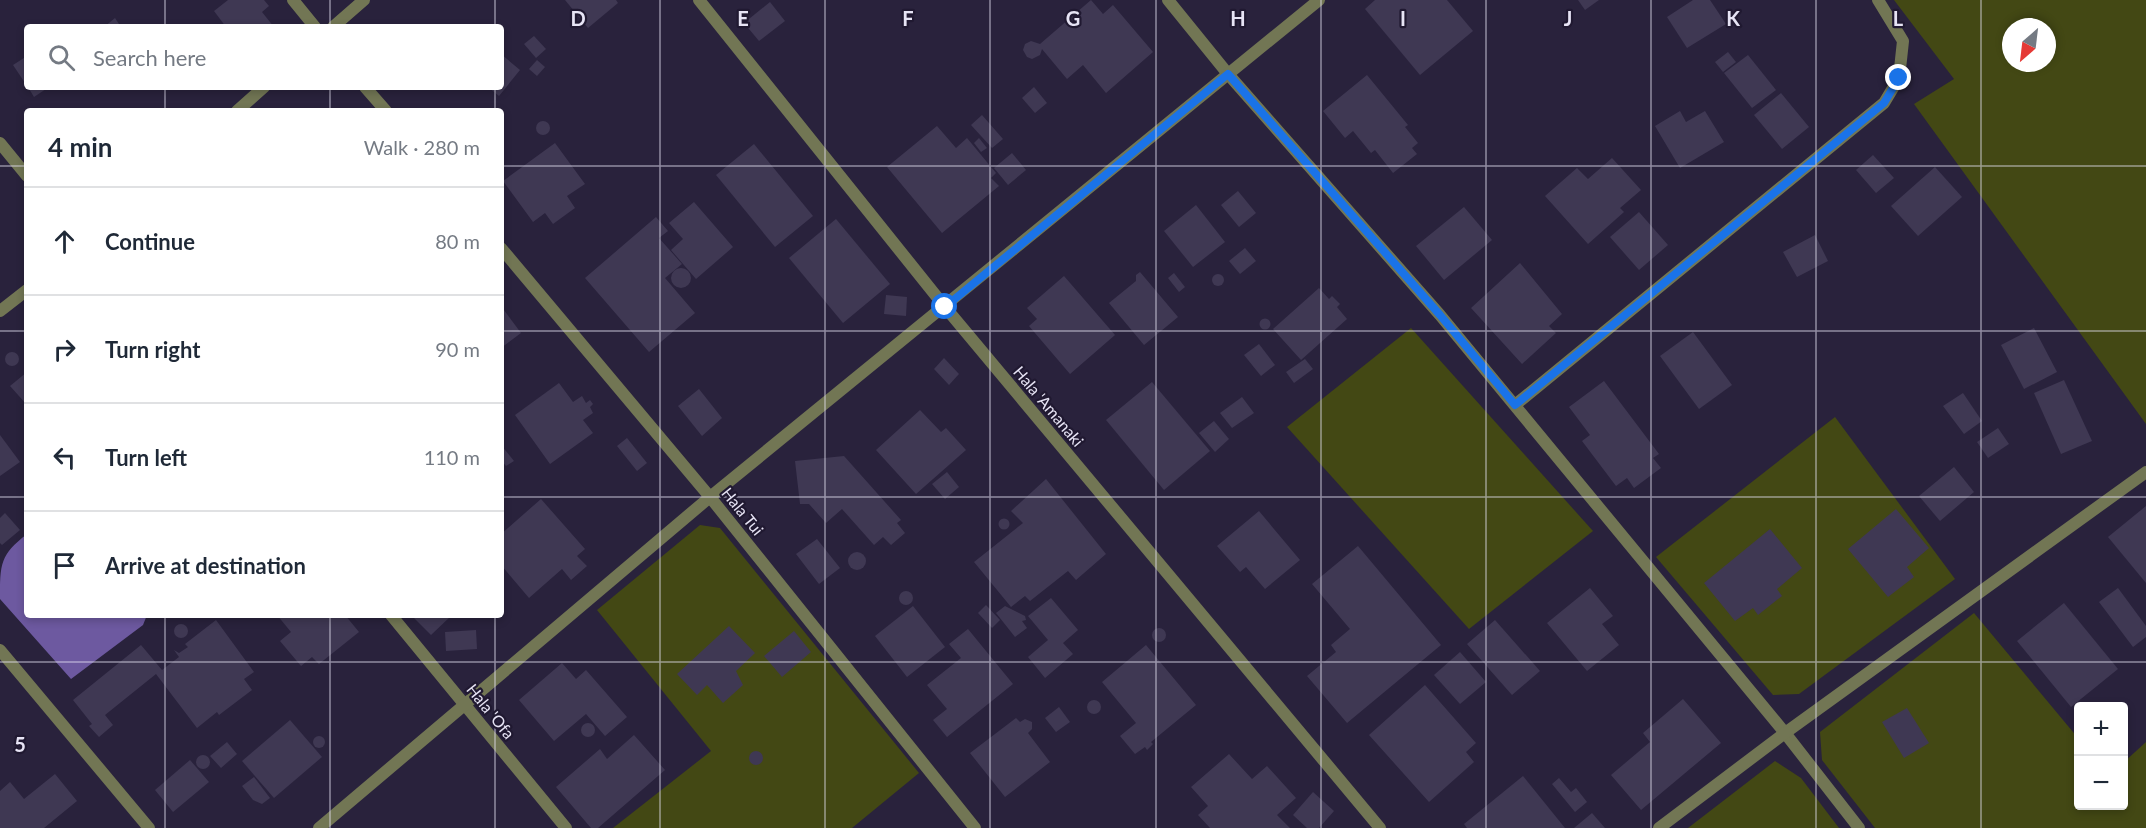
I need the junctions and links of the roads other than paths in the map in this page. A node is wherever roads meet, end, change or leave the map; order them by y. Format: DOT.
graph roads {
  1 [pos="293,0"];
  2 [pos="364,0"];
  3 [pos="699,0"];
  4 [pos="1168,0"];
  5 [pos="1319,0"];
  6 [pos="1878,0"];
  7 [pos="313,24"];
  8 [pos="336,24"];
  9 [pos="1228,74"];
  10 [pos="261,90"];
  11 [pos="368,90"];
  12 [pos="240,108"];
  13 [pos="383,108"];
  14 [pos="0,143"];
  15 [pos="24,172"];
  16 [pos="504,252"];
  17 [pos="24,292"];
  18 [pos="945,307"];
  19 [pos="0,311"];
  20 [pos="1515,405"];
  21 [pos="2146,472"];
  22 [pos="710,497"];
  23 [pos="393,618"];
  24 [pos="0,650"];
  25 [pos="465,705"];
  26 [pos="1785,733"];
  27 [pos="149,828"];
  28 [pos="318,828"];
  29 [pos="566,828"];
  30 [pos="975,828"];
  31 [pos="1380,828"];
  32 [pos="1659,828"];
  33 [pos="1859,828"];
  1 -- 7 [label="street"];
  2 -- 8 [label="street"];
  3 -- 18 [label="street, Hala 'Amanaki"];
  4 -- 9 [label="street"];
  5 -- 9 [label="street"];
  6 -- 20 [label="street"];
  9 -- 18 [label="street"];
  9 -- 20 [label="street"];
  10 -- 12 [label="street"];
  11 -- 13 [label="street"];
  14 -- 15 [label="street"];
  16 -- 22 [label="street, Hala Tui"];
  17 -- 19 [label="street"];
  18 -- 22 [label="street"];
  18 -- 31 [label="street, Hala 'Amanaki"];
  20 -- 26 [label="street"];
  21 -- 26 [label="street"];
  22 -- 25 [label="street"];
  22 -- 30 [label="street, Hala Tui"];
  23 -- 25 [label="street, Hala 'Ofa"];
  24 -- 27 [label="street"];
  25 -- 28 [label="street"];
  25 -- 29 [label="street, Hala 'Ofa"];
  26 -- 32 [label="street"];
  26 -- 33 [label="street"];
}
